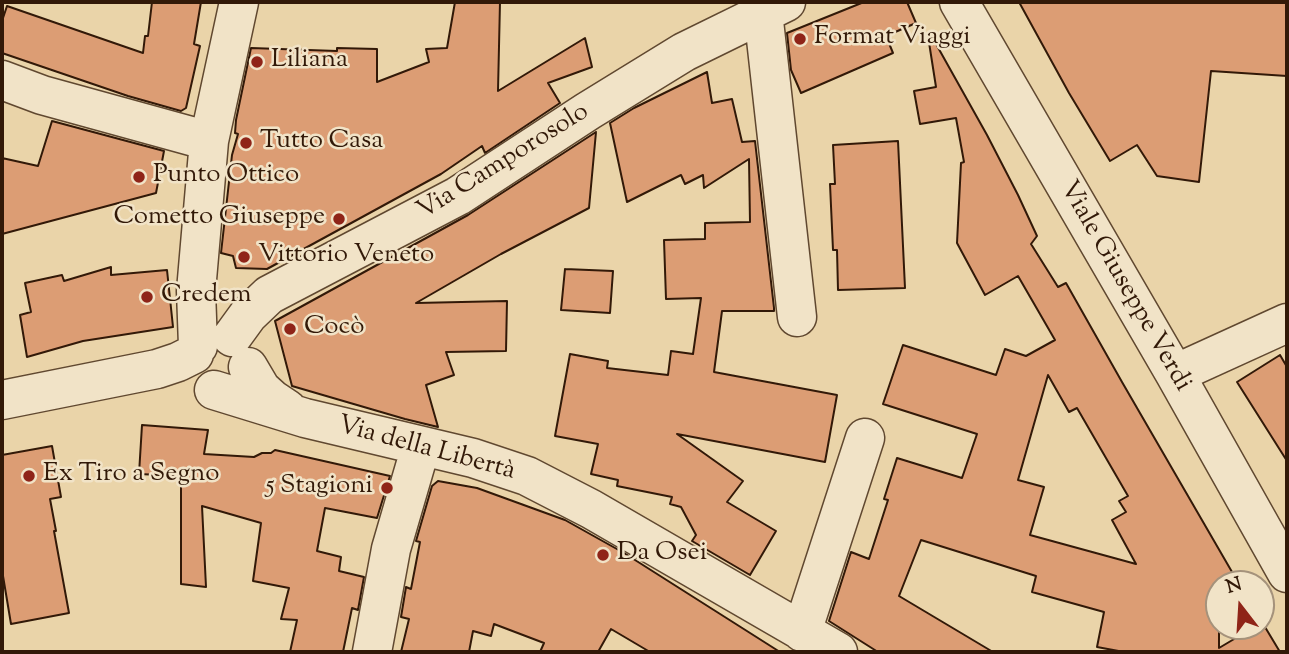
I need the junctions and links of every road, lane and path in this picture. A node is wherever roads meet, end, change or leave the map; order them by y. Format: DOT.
graph roads {
  1 [pos="239,2"];
  2 [pos="959,2"];
  3 [pos="774,7"];
  4 [pos="2,80"];
  5 [pos="209,141"];
  6 [pos="797,317"];
  7 [pos="1287,323"];
  8 [pos="215,358"];
  9 [pos="1175,374"];
  10 [pos="2,400"];
  11 [pos="865,438"];
  12 [pos="421,446"];
  13 [pos="1287,573"];
  14 [pos="802,632"];
  15 [pos="372,652"];
  16 [pos="838,652"];
  1 -- 5 [label="street"];
  2 -- 9 [label="street, Viale Giuseppe Verdi"];
  3 -- 6 [label="street"];
  3 -- 8 [label="street, Via Camporosolo"];
  4 -- 5 [label="street"];
  5 -- 8 [label="street"];
  7 -- 9 [label="street"];
  8 -- 10 [label="street, Via Camporosolo"];
  8 -- 12 [label="street, Via della Libertà"];
  9 -- 13 [label="street, Viale Giuseppe Verdi"];
  11 -- 14 [label="street"];
  12 -- 14 [label="street, Via della Libertà"];
  12 -- 15 [label="street"];
  14 -- 16 [label="street, Via della Libertà"];
}
